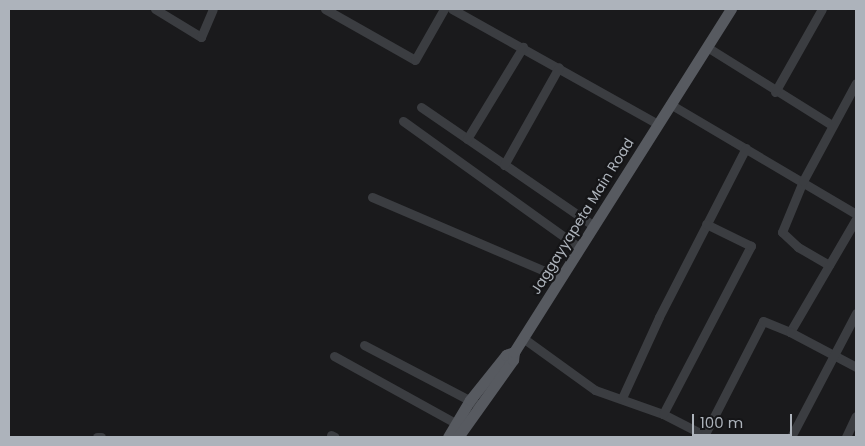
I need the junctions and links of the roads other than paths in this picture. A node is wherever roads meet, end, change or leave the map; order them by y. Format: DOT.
graph roads {
  1 [pos="156,9"];
  2 [pos="213,9"];
  3 [pos="325,9"];
  4 [pos="444,9"];
  5 [pos="452,9"];
  6 [pos="731,9"];
  7 [pos="822,9"];
  8 [pos="338,12"];
  9 [pos="522,47"];
  10 [pos="707,47"];
  11 [pos="559,67"];
  12 [pos="856,83"];
  13 [pos="775,92"];
  14 [pos="670,104"];
  15 [pos="421,107"];
  16 [pos="403,121"];
  17 [pos="658,124"];
  18 [pos="832,125"];
  19 [pos="467,139"];
  20 [pos="746,148"];
  21 [pos="504,165"];
  22 [pos="803,181"];
  23 [pos="372,197"];
  24 [pos="856,214"];
  25 [pos="856,219"];
  26 [pos="706,224"];
  27 [pos="594,226"];
  28 [pos="580,248"];
  29 [pos="830,265"];
  30 [pos="561,278"];
  31 [pos="856,313"];
  32 [pos="790,332"];
  33 [pos="523,338"];
  34 [pos="364,346"];
  35 [pos="334,356"];
  36 [pos="834,356"];
  37 [pos="856,367"];
  38 [pos="622,398"];
  39 [pos="475,403"];
  40 [pos="663,414"];
  41 [pos="856,416"];
  42 [pos="459,430"];
  43 [pos="448,437"];
  44 [pos="706,437"];
  45 [pos="791,437"];
  46 [pos="846,437"];
  1 -- 2 [label="street"];
  3 -- 8 [label="street"];
  4 -- 8 [label="street"];
  5 -- 9 [label="street"];
  6 -- 10 [label="main road, Jaggayyapeta Main Road"];
  7 -- 13 [label="street"];
  9 -- 11 [label="street"];
  9 -- 19 [label="street"];
  10 -- 13 [label="street"];
  10 -- 14 [label="main road, Jaggayyapeta Main Road"];
  11 -- 17 [label="street"];
  11 -- 21 [label="street"];
  12 -- 18 [label="street"];
  13 -- 18 [label="street"];
  14 -- 17 [label="main road, Jaggayyapeta Main Road"];
  14 -- 20 [label="street"];
  15 -- 19 [label="street"];
  16 -- 28 [label="street"];
  17 -- 27 [label="main road, Jaggayyapeta Main Road"];
  18 -- 22 [label="street"];
  19 -- 21 [label="street"];
  20 -- 22 [label="street"];
  20 -- 26 [label="street"];
  21 -- 27 [label="street"];
  22 -- 24 [label="street"];
  22 -- 29 [label="street"];
  23 -- 30 [label="street"];
  25 -- 29 [label="street"];
  26 -- 38 [label="street"];
  26 -- 40 [label="street"];
  27 -- 28 [label="main road, Jaggayyapeta Main Road"];
  28 -- 30 [label="main road, Jaggayyapeta Main Road"];
  29 -- 32 [label="street"];
  30 -- 33 [label="main road, Jaggayyapeta Main Road"];
  31 -- 36 [label="street"];
  32 -- 36 [label="street"];
  32 -- 44 [label="street"];
  33 -- 38 [label="street"];
  33 -- 39 [label="main road, Jaggayyapeta Main Road"];
  34 -- 39 [label="street"];
  35 -- 42 [label="street"];
  36 -- 37 [label="street"];
  36 -- 45 [label="street"];
  38 -- 40 [label="street"];
  39 -- 42 [label="main road, Jaggayyapeta Main Road"];
  40 -- 44 [label="street"];
  41 -- 46 [label="street"];
  42 -- 43 [label="main road, Jaggayyapeta Main Road"];
}
